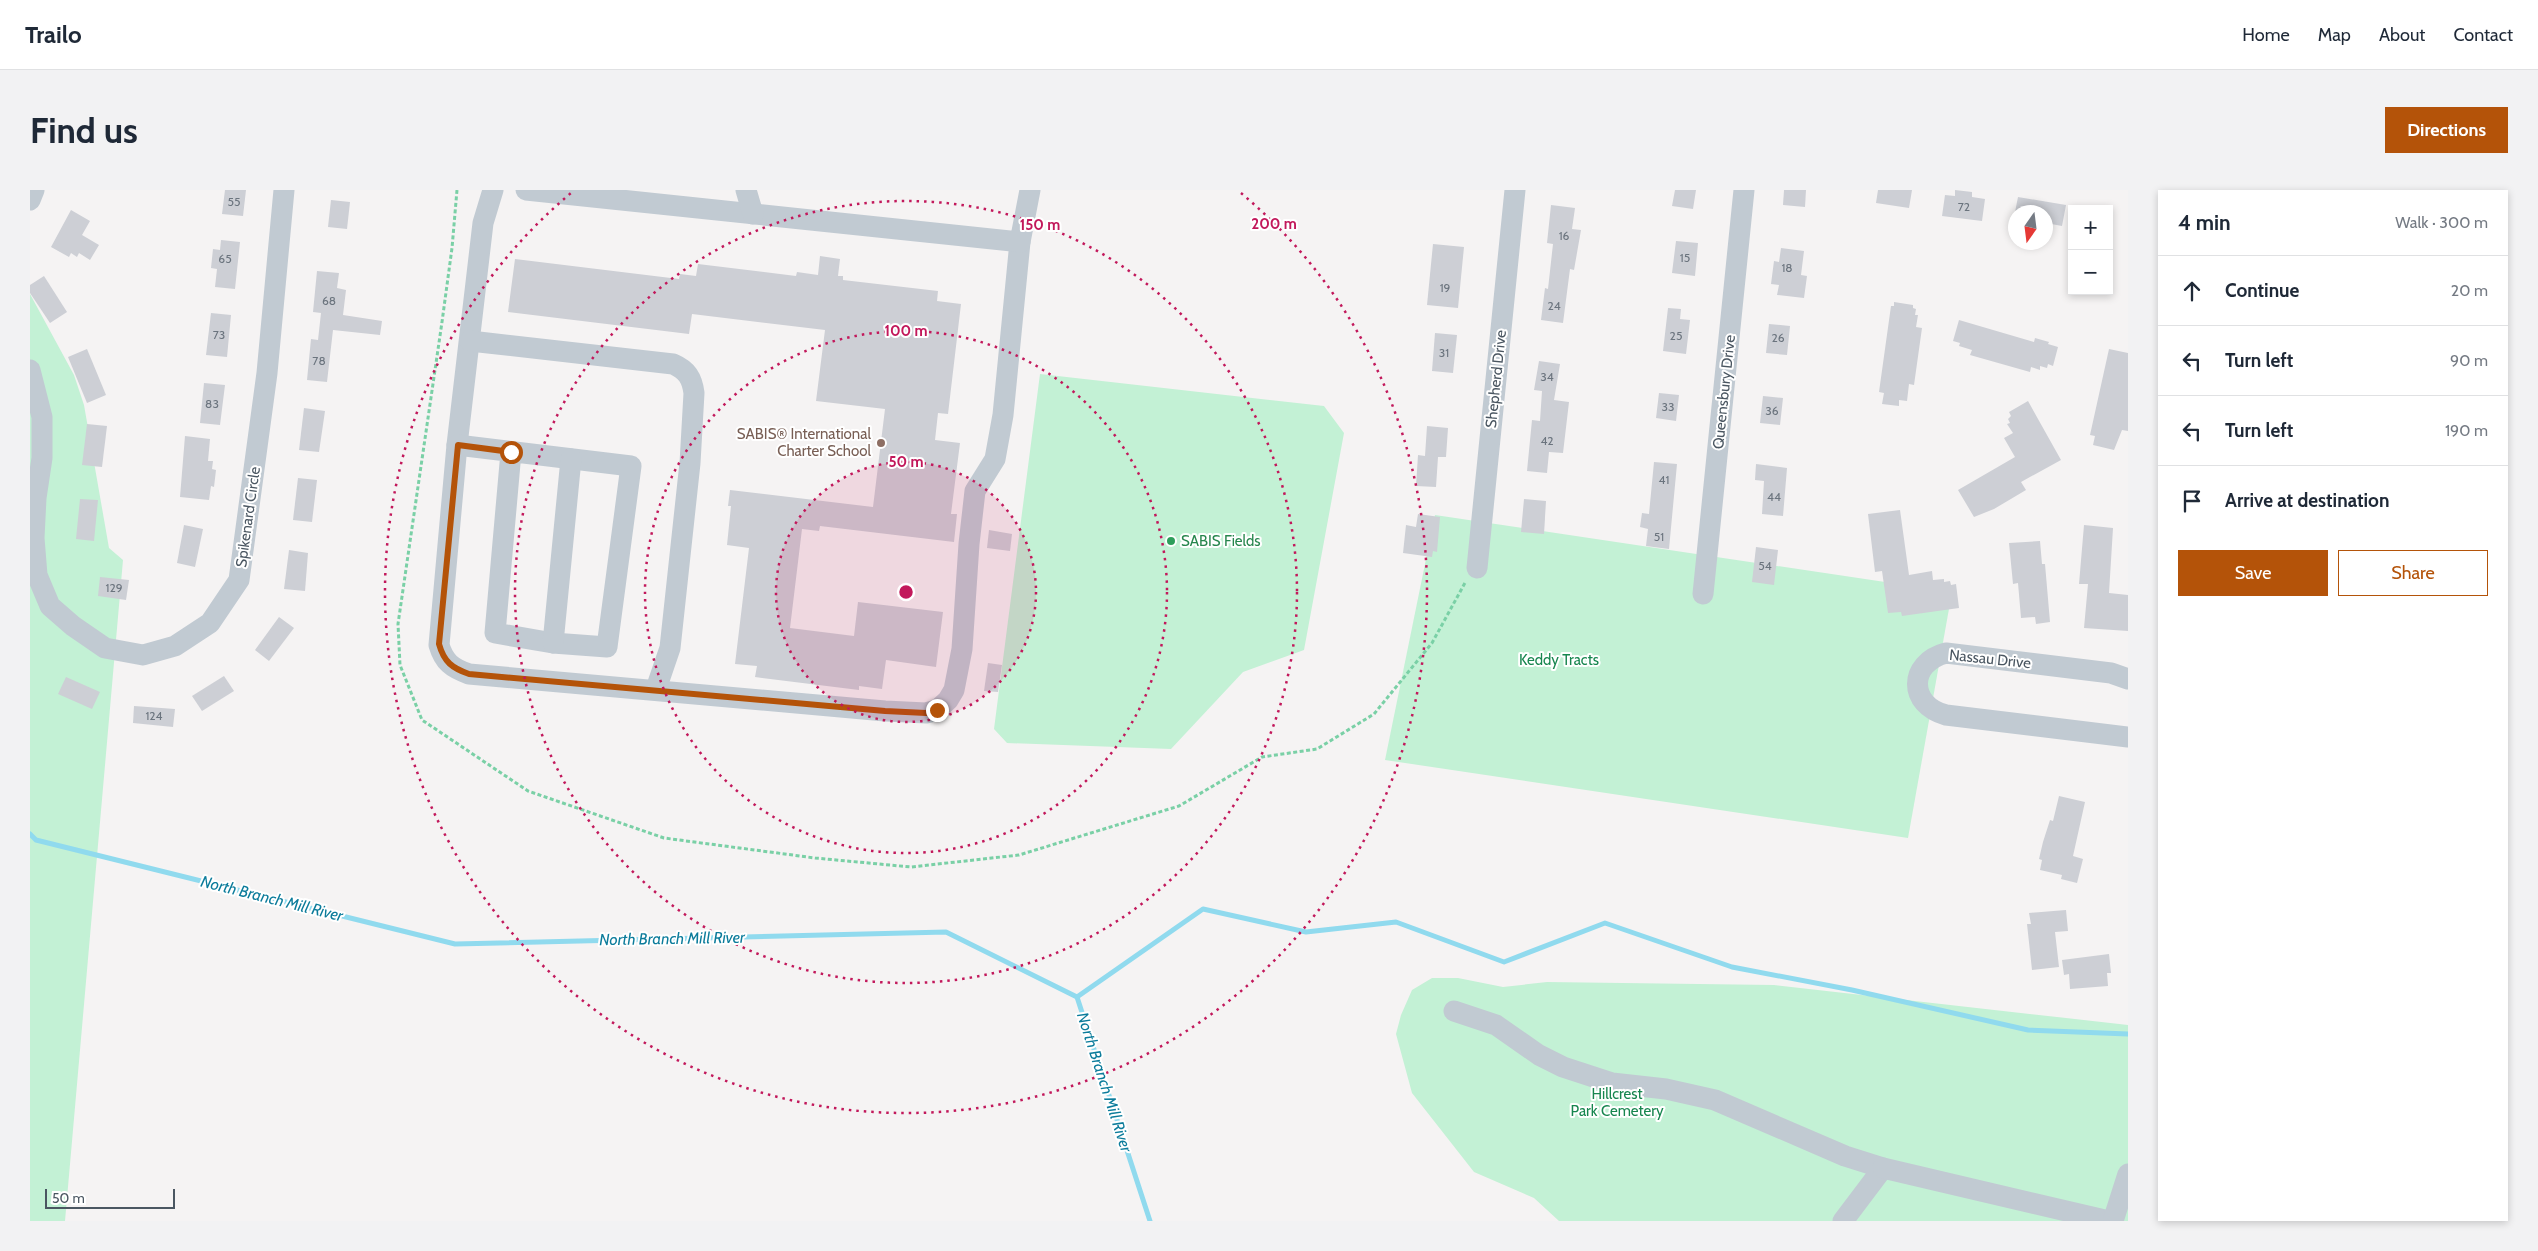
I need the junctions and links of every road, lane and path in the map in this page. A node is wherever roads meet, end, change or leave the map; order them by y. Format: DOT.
graph roads {
  1 [pos="34,190"];
  2 [pos="284,190"];
  3 [pos="493,190"];
  4 [pos="526,190"];
  5 [pos="746,190"];
  6 [pos="1030,190"];
  7 [pos="1515,190"];
  8 [pos="1744,190"];
  9 [pos="30,200"];
  10 [pos="753,214"];
  11 [pos="1020,242"];
  12 [pos="470,341"];
  13 [pos="30,370"];
  14 [pos="458,445"];
  15 [pos="511,452"];
  16 [pos="571,459"];
  17 [pos="1477,568"];
  18 [pos="1703,594"];
  19 [pos="553,643"];
  20 [pos="2128,679"];
  21 [pos="656,689"];
  22 [pos="2128,737"];
  23 [pos="1454,1011"];
  24 [pos="1883,1168"];
  25 [pos="2128,1174"];
  26 [pos="1843,1221"];
  27 [pos="2111,1221"];
  1 -- 9 [label="street"];
  2 -- 13 [label="street, Spikenard Circle"];
  3 -- 12 [label="street"];
  4 -- 10 [label="street"];
  5 -- 10 [label="street"];
  6 -- 11 [label="street"];
  7 -- 17 [label="street, Shepherd Drive"];
  8 -- 18 [label="street, Queensbury Drive"];
  10 -- 11 [label="street"];
  11 -- 21 [label="street"];
  12 -- 14 [label="street"];
  12 -- 21 [label="street"];
  14 -- 15 [label="street"];
  14 -- 21 [label="street"];
  15 -- 16 [label="street"];
  15 -- 19 [label="street"];
  16 -- 19 [label="street"];
  16 -- 19 [label="street"];
  20 -- 22 [label="street, Nassau Drive"];
  23 -- 24 [label="street"];
  24 -- 26 [label="street"];
  24 -- 27 [label="street"];
  25 -- 27 [label="street"];
}
